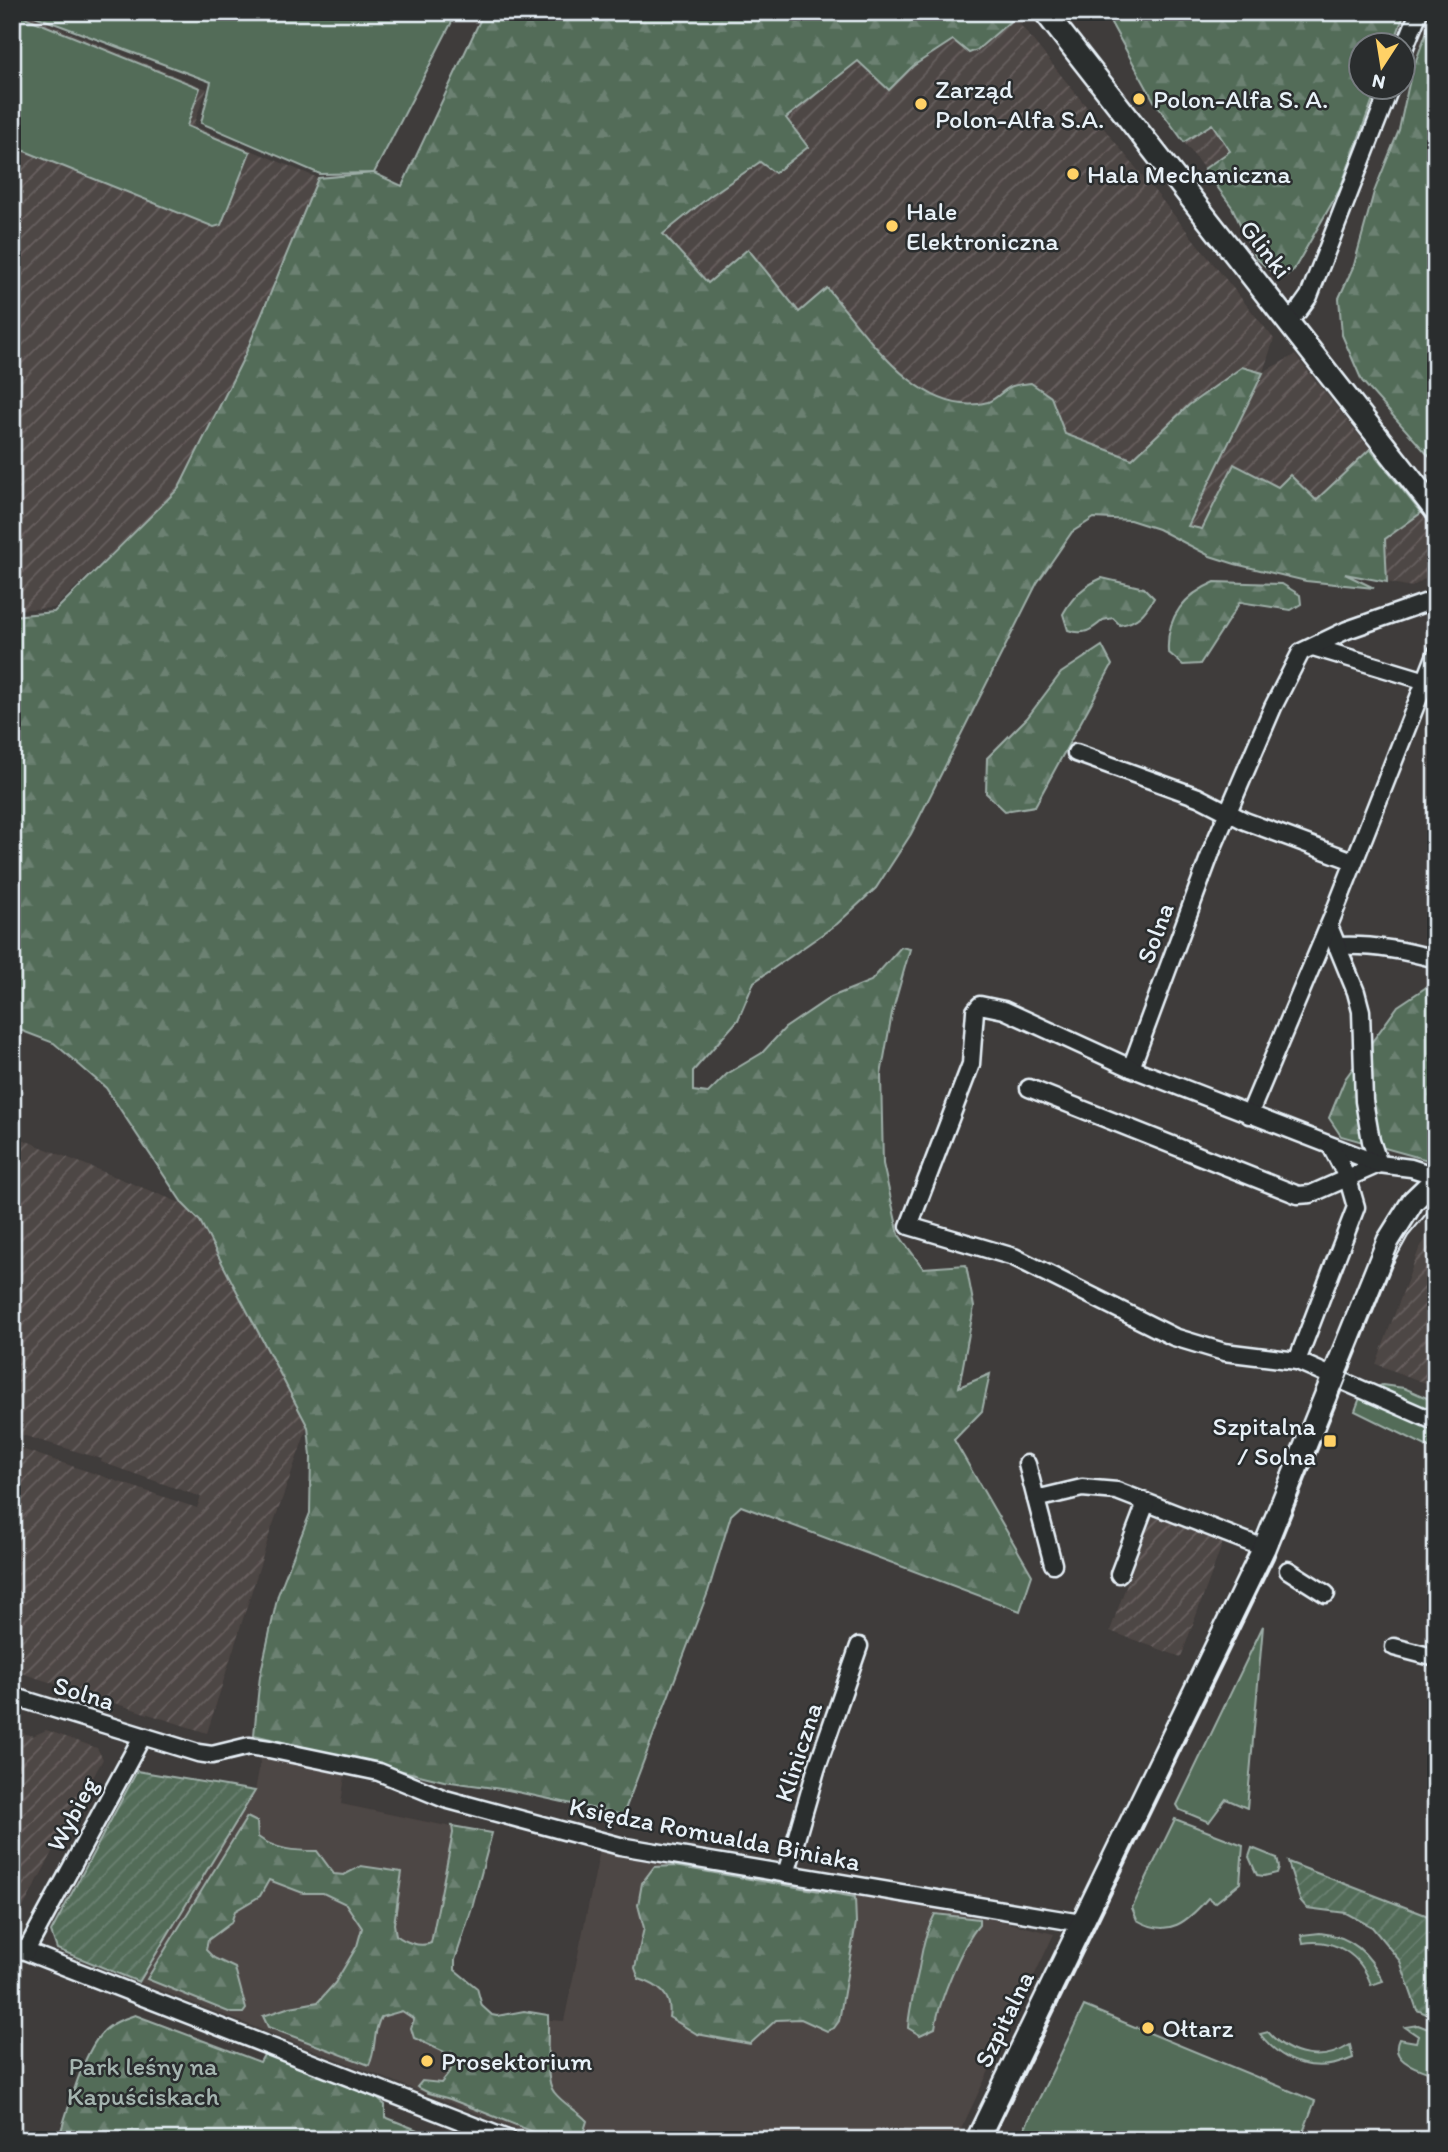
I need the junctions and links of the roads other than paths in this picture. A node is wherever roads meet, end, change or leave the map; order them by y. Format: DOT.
graph roads {
  1 [pos="1045,12"];
  2 [pos="1419,12"];
  3 [pos="1411,32"];
  4 [pos="1385,102"];
  5 [pos="1287,322"];
  6 [pos="1436,511"];
  7 [pos="1436,599"];
  8 [pos="1313,647"];
  9 [pos="1436,654"];
  10 [pos="1431,682"];
  11 [pos="1076,753"];
  12 [pos="1228,811"];
  13 [pos="1353,862"];
  14 [pos="1329,926"];
  15 [pos="1337,946"];
  16 [pos="1436,959"];
  17 [pos="1131,1068"];
  18 [pos="1029,1088"];
  19 [pos="1249,1115"];
  20 [pos="1331,1146"];
  21 [pos="1379,1164"];
  22 [pos="1436,1178"];
  23 [pos="1348,1179"];
  24 [pos="1297,1361"];
  25 [pos="1333,1375"];
  26 [pos="1436,1422"];
  27 [pos="1027,1464"];
  28 [pos="1036,1499"];
  29 [pos="1146,1503"];
  30 [pos="1264,1548"];
  31 [pos="1053,1564"];
  32 [pos="1288,1570"];
  33 [pos="1119,1574"];
  34 [pos="1326,1594"];
  35 [pos="859,1646"];
  36 [pos="1394,1647"];
  37 [pos="1436,1658"];
  38 [pos="12,1696"];
  39 [pos="142,1737"];
  40 [pos="786,1874"];
  41 [pos="1081,1923"];
  42 [pos="19,1948"];
  43 [pos="510,2140"];
  44 [pos="977,2140"];
  1 -- 5 [label="street, Glinki"];
  2 -- 3 [label="street"];
  4 -- 5 [label="street, Glinki"];
  5 -- 6 [label="street, Glinki"];
  7 -- 8 [label="street, Solna"];
  8 -- 10 [label="street"];
  8 -- 12 [label="street, Solna"];
  9 -- 10 [label="street"];
  10 -- 13 [label="street"];
  11 -- 12 [label="street"];
  12 -- 13 [label="street"];
  12 -- 17 [label="street, Solna"];
  13 -- 14 [label="street"];
  14 -- 15 [label="street"];
  14 -- 19 [label="street"];
  15 -- 16 [label="street"];
  15 -- 21 [label="street"];
  17 -- 19 [label="street"];
  17 -- 24 [label="street"];
  18 -- 23 [label="street"];
  19 -- 20 [label="street"];
  20 -- 21 [label="street"];
  20 -- 23 [label="street"];
  21 -- 22 [label="street"];
  21 -- 23 [label="street"];
  22 -- 25 [label="street, Szpitalna"];
  23 -- 24 [label="street"];
  24 -- 25 [label="street"];
  25 -- 26 [label="street"];
  25 -- 30 [label="street, Szpitalna"];
  27 -- 28 [label="street"];
  28 -- 29 [label="street"];
  28 -- 31 [label="street"];
  29 -- 30 [label="street"];
  29 -- 33 [label="street"];
  30 -- 41 [label="street, Szpitalna"];
  32 -- 34 [label="street"];
  35 -- 40 [label="street, Kliniczna"];
  36 -- 37 [label="street"];
  38 -- 39 [label="street, Solna"];
  39 -- 40 [label="street, Księdza Romualda Biniaka"];
  39 -- 42 [label="street, Wybieg"];
  40 -- 41 [label="street, Księdza Romualda Biniaka"];
  41 -- 44 [label="street, Szpitalna"];
  42 -- 43 [label="street"];
}
